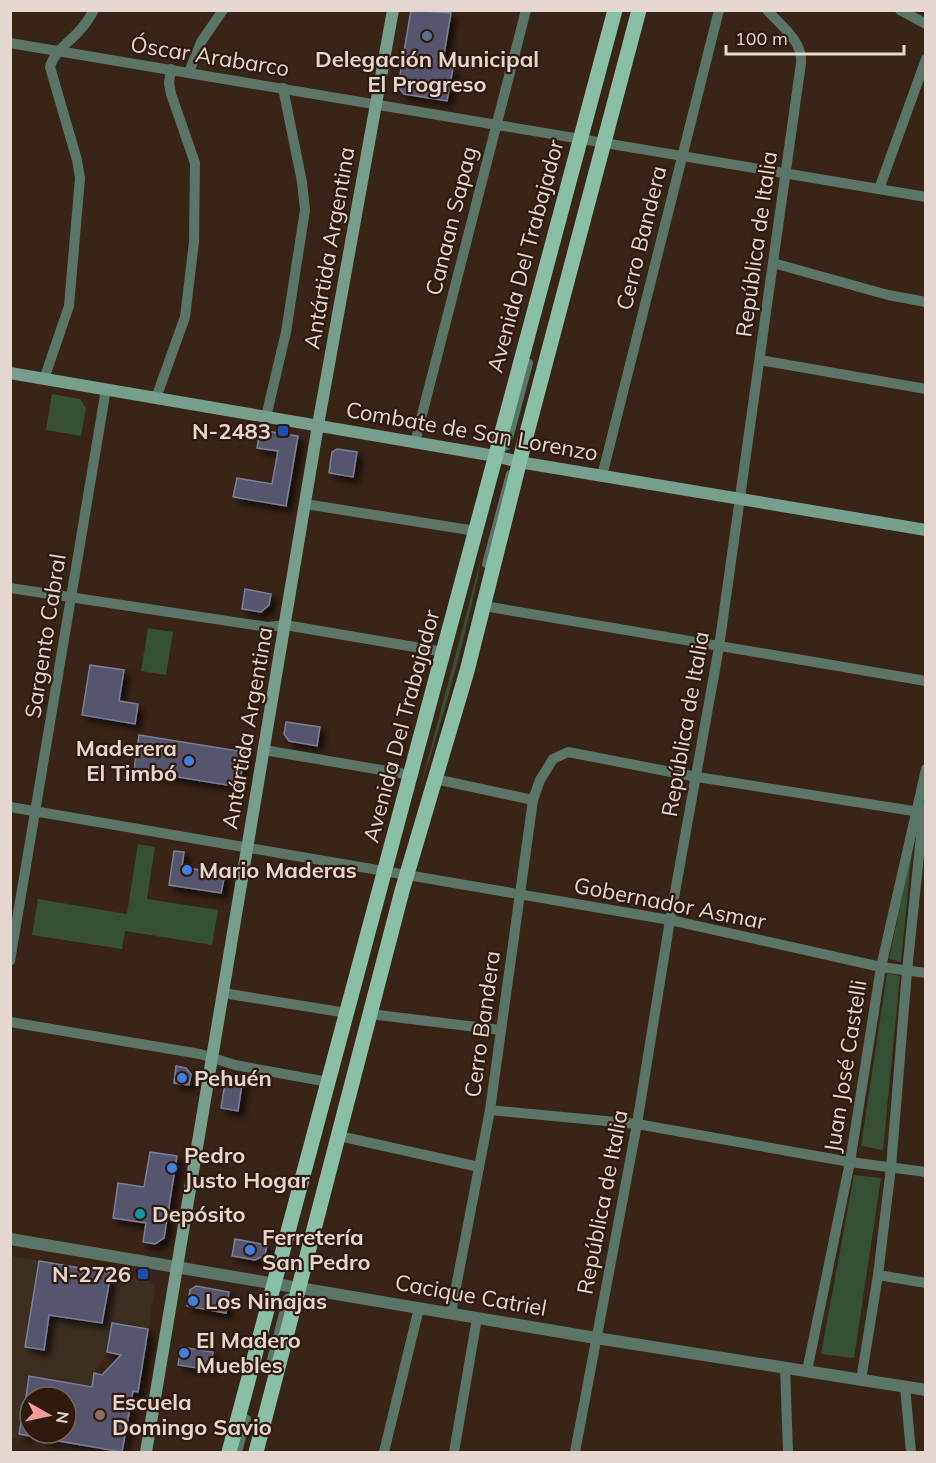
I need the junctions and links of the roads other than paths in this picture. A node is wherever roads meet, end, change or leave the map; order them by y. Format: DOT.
graph roads {
  1 [pos="94,10"];
  2 [pos="223,10"];
  3 [pos="393,10"];
  4 [pos="526,10"];
  5 [pos="615,10"];
  6 [pos="639,10"];
  7 [pos="719,10"];
  8 [pos="767,10"];
  9 [pos="900,10"];
  10 [pos="926,24"];
  11 [pos="10,43"];
  12 [pos="58,51"];
  13 [pos="926,59"];
  14 [pos="171,69"];
  15 [pos="189,72"];
  16 [pos="283,88"];
  17 [pos="376,104"];
  18 [pos="496,126"];
  19 [pos="580,140"];
  20 [pos="604,143"];
  21 [pos="682,156"];
  22 [pos="786,173"];
  23 [pos="879,189"];
  24 [pos="926,197"];
  25 [pos="774,263"];
  26 [pos="926,302"];
  27 [pos="760,360"];
  28 [pos="529,363"];
  29 [pos="10,373"];
  30 [pos="44,379"];
  31 [pos="106,389"];
  32 [pos="926,390"];
  33 [pos="156,398"];
  34 [pos="266,417"];
  35 [pos="318,425"];
  36 [pos="415,442"];
  37 [pos="495,456"];
  38 [pos="519,462"];
  39 [pos="602,476"];
  40 [pos="741,499"];
  41 [pos="305,504"];
  42 [pos="926,530"];
  43 [pos="476,531"];
  44 [pos="491,565"];
  45 [pos="10,588"];
  46 [pos="71,598"];
  47 [pos="484,606"];
  48 [pos="285,625"];
  49 [pos="719,647"];
  50 [pos="444,652"];
  51 [pos="926,681"];
  52 [pos="264,750"];
  53 [pos="926,769"];
  54 [pos="411,775"];
  55 [pos="697,777"];
  56 [pos="435,779"];
  57 [pos="926,795"];
  58 [pos="533,800"];
  59 [pos="10,807"];
  60 [pos="35,811"];
  61 [pos="922,812"];
  62 [pos="248,848"];
  63 [pos="385,872"];
  64 [pos="406,875"];
  65 [pos="520,894"];
  66 [pos="670,920"];
  67 [pos="10,961"];
  68 [pos="881,967"];
  69 [pos="907,971"];
  70 [pos="926,973"];
  71 [pos="223,993"];
  72 [pos="347,1012"];
  73 [pos="370,1014"];
  74 [pos="10,1022"];
  75 [pos="501,1030"];
  76 [pos="213,1058"];
  77 [pos="328,1082"];
  78 [pos="490,1110"];
  79 [pos="637,1124"];
  80 [pos="339,1136"];
  81 [pos="850,1162"];
  82 [pos="479,1167"];
  83 [pos="891,1167"];
  84 [pos="926,1172"];
  85 [pos="10,1239"];
  86 [pos="177,1267"];
  87 [pos="878,1275"];
  88 [pos="274,1283"];
  89 [pos="926,1283"];
  90 [pos="298,1287"];
  91 [pos="419,1308"];
  92 [pos="451,1313"];
  93 [pos="477,1318"];
  94 [pos="596,1338"];
  95 [pos="785,1367"];
  96 [pos="268,1371"];
  97 [pos="807,1371"];
  98 [pos="861,1380"];
  99 [pos="905,1387"];
  100 [pos="926,1390"];
  101 [pos="146,1452"];
  102 [pos="231,1452"];
  103 [pos="238,1452"];
  104 [pos="256,1452"];
  105 [pos="384,1452"];
  106 [pos="454,1452"];
  107 [pos="575,1452"];
  108 [pos="788,1452"];
  109 [pos="911,1452"];
  1 -- 12 [label="street"];
  2 -- 15 [label="street"];
  3 -- 17 [label="main road, Antártida Argentina"];
  4 -- 18 [label="street, Canaan Sapag"];
  5 -- 19 [label="main road, Avenida Del Trabajador"];
  6 -- 20 [label="main road, Avenida Del Trabajador"];
  7 -- 21 [label="street, Cerro Bandera"];
  8 -- 22 [label="street, República de Italia"];
  9 -- 10 [label="street"];
  11 -- 12 [label="street, Óscar Arabarco"];
  12 -- 14 [label="street, Óscar Arabarco"];
  12 -- 30 [label="street"];
  13 -- 23 [label="street"];
  14 -- 15 [label="street, Óscar Arabarco"];
  14 -- 33 [label="street"];
  15 -- 16 [label="street, Óscar Arabarco"];
  16 -- 17 [label="street, Óscar Arabarco"];
  16 -- 34 [label="street"];
  17 -- 18 [label="street, Óscar Arabarco"];
  17 -- 35 [label="main road, Antártida Argentina"];
  18 -- 19 [label="street, Óscar Arabarco"];
  18 -- 36 [label="street, Canaan Sapag"];
  19 -- 20 [label="street, Óscar Arabarco"];
  19 -- 37 [label="main road, Avenida Del Trabajador"];
  20 -- 21 [label="street, Óscar Arabarco"];
  20 -- 38 [label="main road, Avenida Del Trabajador"];
  21 -- 22 [label="street, Óscar Arabarco"];
  21 -- 39 [label="street, Cerro Bandera"];
  22 -- 23 [label="street, Óscar Arabarco"];
  22 -- 25 [label="street, República de Italia"];
  23 -- 24 [label="street, Óscar Arabarco"];
  25 -- 26 [label="street"];
  25 -- 27 [label="street, República de Italia"];
  27 -- 32 [label="street"];
  27 -- 40 [label="street, República de Italia"];
  28 -- 28 [label="street"];
  29 -- 30 [label="main road, Combate de San Lorenzo"];
  30 -- 31 [label="main road, Combate de San Lorenzo"];
  31 -- 33 [label="main road, Combate de San Lorenzo"];
  31 -- 46 [label="street, Sargento Cabral"];
  33 -- 34 [label="main road, Combate de San Lorenzo"];
  34 -- 35 [label="main road, Combate de San Lorenzo"];
  35 -- 36 [label="main road, Combate de San Lorenzo"];
  35 -- 41 [label="main road, Antártida Argentina"];
  36 -- 37 [label="main road, Combate de San Lorenzo"];
  37 -- 38 [label="main road, Combate de San Lorenzo"];
  37 -- 43 [label="main road, Avenida Del Trabajador"];
  38 -- 39 [label="main road, Combate de San Lorenzo"];
  38 -- 47 [label="main road, Avenida Del Trabajador"];
  39 -- 40 [label="main road, Combate de San Lorenzo"];
  40 -- 42 [label="main road, Combate de San Lorenzo"];
  40 -- 49 [label="street, República de Italia"];
  41 -- 43 [label="street"];
  41 -- 48 [label="main road, Antártida Argentina"];
  43 -- 50 [label="main road, Avenida Del Trabajador"];
  44 -- 44 [label="street"];
  45 -- 46 [label="street"];
  46 -- 48 [label="street"];
  46 -- 60 [label="street, Sargento Cabral"];
  47 -- 49 [label="street"];
  47 -- 56 [label="main road, Avenida Del Trabajador"];
  48 -- 50 [label="street"];
  48 -- 52 [label="main road, Antártida Argentina"];
  49 -- 51 [label="street"];
  49 -- 55 [label="street, República de Italia"];
  50 -- 54 [label="main road, Avenida Del Trabajador"];
  52 -- 54 [label="street"];
  52 -- 62 [label="main road, Antártida Argentina"];
  53 -- 61 [label="street, Juan José Castelli"];
  54 -- 63 [label="main road, Avenida Del Trabajador"];
  55 -- 58 [label="street, Cerro Bandera"];
  55 -- 61 [label="street"];
  55 -- 66 [label="street, República de Italia"];
  56 -- 58 [label="street"];
  56 -- 64 [label="main road, Avenida Del Trabajador"];
  57 -- 61 [label="street, Juan José Castelli"];
  58 -- 65 [label="street, Cerro Bandera"];
  59 -- 60 [label="street, Gobernador Asmar"];
  60 -- 62 [label="street, Gobernador Asmar"];
  60 -- 67 [label="street, Sargento Cabral"];
  61 -- 68 [label="street, Juan José Castelli"];
  61 -- 69 [label="street, Juan José Castelli"];
  62 -- 63 [label="street, Gobernador Asmar"];
  62 -- 71 [label="main road, Antártida Argentina"];
  63 -- 64 [label="street, Gobernador Asmar"];
  63 -- 72 [label="main road, Avenida Del Trabajador"];
  64 -- 65 [label="street, Gobernador Asmar"];
  64 -- 73 [label="main road, Avenida Del Trabajador"];
  65 -- 66 [label="street, Gobernador Asmar"];
  65 -- 75 [label="street, Cerro Bandera"];
  66 -- 68 [label="street, Gobernador Asmar"];
  66 -- 79 [label="street, República de Italia"];
  68 -- 69 [label="street, Gobernador Asmar"];
  68 -- 81 [label="street, Juan José Castelli"];
  69 -- 70 [label="street, Gobernador Asmar"];
  69 -- 83 [label="street, Juan José Castelli"];
  71 -- 72 [label="street"];
  71 -- 76 [label="main road, Antártida Argentina"];
  72 -- 77 [label="main road, Avenida Del Trabajador"];
  73 -- 75 [label="street"];
  73 -- 80 [label="main road, Avenida Del Trabajador"];
  74 -- 76 [label="street"];
  75 -- 78 [label="street, Cerro Bandera"];
  76 -- 77 [label="street"];
  76 -- 86 [label="main road, Antártida Argentina"];
  77 -- 88 [label="main road, Avenida Del Trabajador"];
  78 -- 79 [label="street"];
  78 -- 82 [label="street, Cerro Bandera"];
  79 -- 81 [label="street"];
  79 -- 94 [label="street, República de Italia"];
  80 -- 82 [label="street"];
  80 -- 90 [label="main road, Avenida Del Trabajador"];
  81 -- 83 [label="street"];
  81 -- 97 [label="street, Juan José Castelli"];
  82 -- 92 [label="street, Cerro Bandera"];
  83 -- 84 [label="street"];
  83 -- 87 [label="street, Juan José Castelli"];
  85 -- 86 [label="street, Cacique Catriel"];
  86 -- 88 [label="street, Cacique Catriel"];
  86 -- 101 [label="main road, Antártida Argentina"];
  87 -- 89 [label="street"];
  87 -- 98 [label="street, Juan José Castelli"];
  88 -- 90 [label="street, Cacique Catriel"];
  88 -- 102 [label="main road, Avenida Del Trabajador"];
  90 -- 91 [label="street, Cacique Catriel"];
  90 -- 104 [label="main road, Avenida Del Trabajador"];
  91 -- 92 [label="street, Cacique Catriel"];
  91 -- 105 [label="street"];
  92 -- 93 [label="street, Cacique Catriel"];
  93 -- 94 [label="street, Cacique Catriel"];
  93 -- 106 [label="street"];
  94 -- 95 [label="street, Cacique Catriel"];
  94 -- 107 [label="street, República de Italia"];
  95 -- 97 [label="street, Cacique Catriel"];
  95 -- 108 [label="street"];
  96 -- 96 [label="street"];
  97 -- 98 [label="street, Cacique Catriel"];
  98 -- 99 [label="street, Cacique Catriel"];
  99 -- 100 [label="street, Cacique Catriel"];
  99 -- 109 [label="street"];
  102 -- 103 [label="street"];
}
